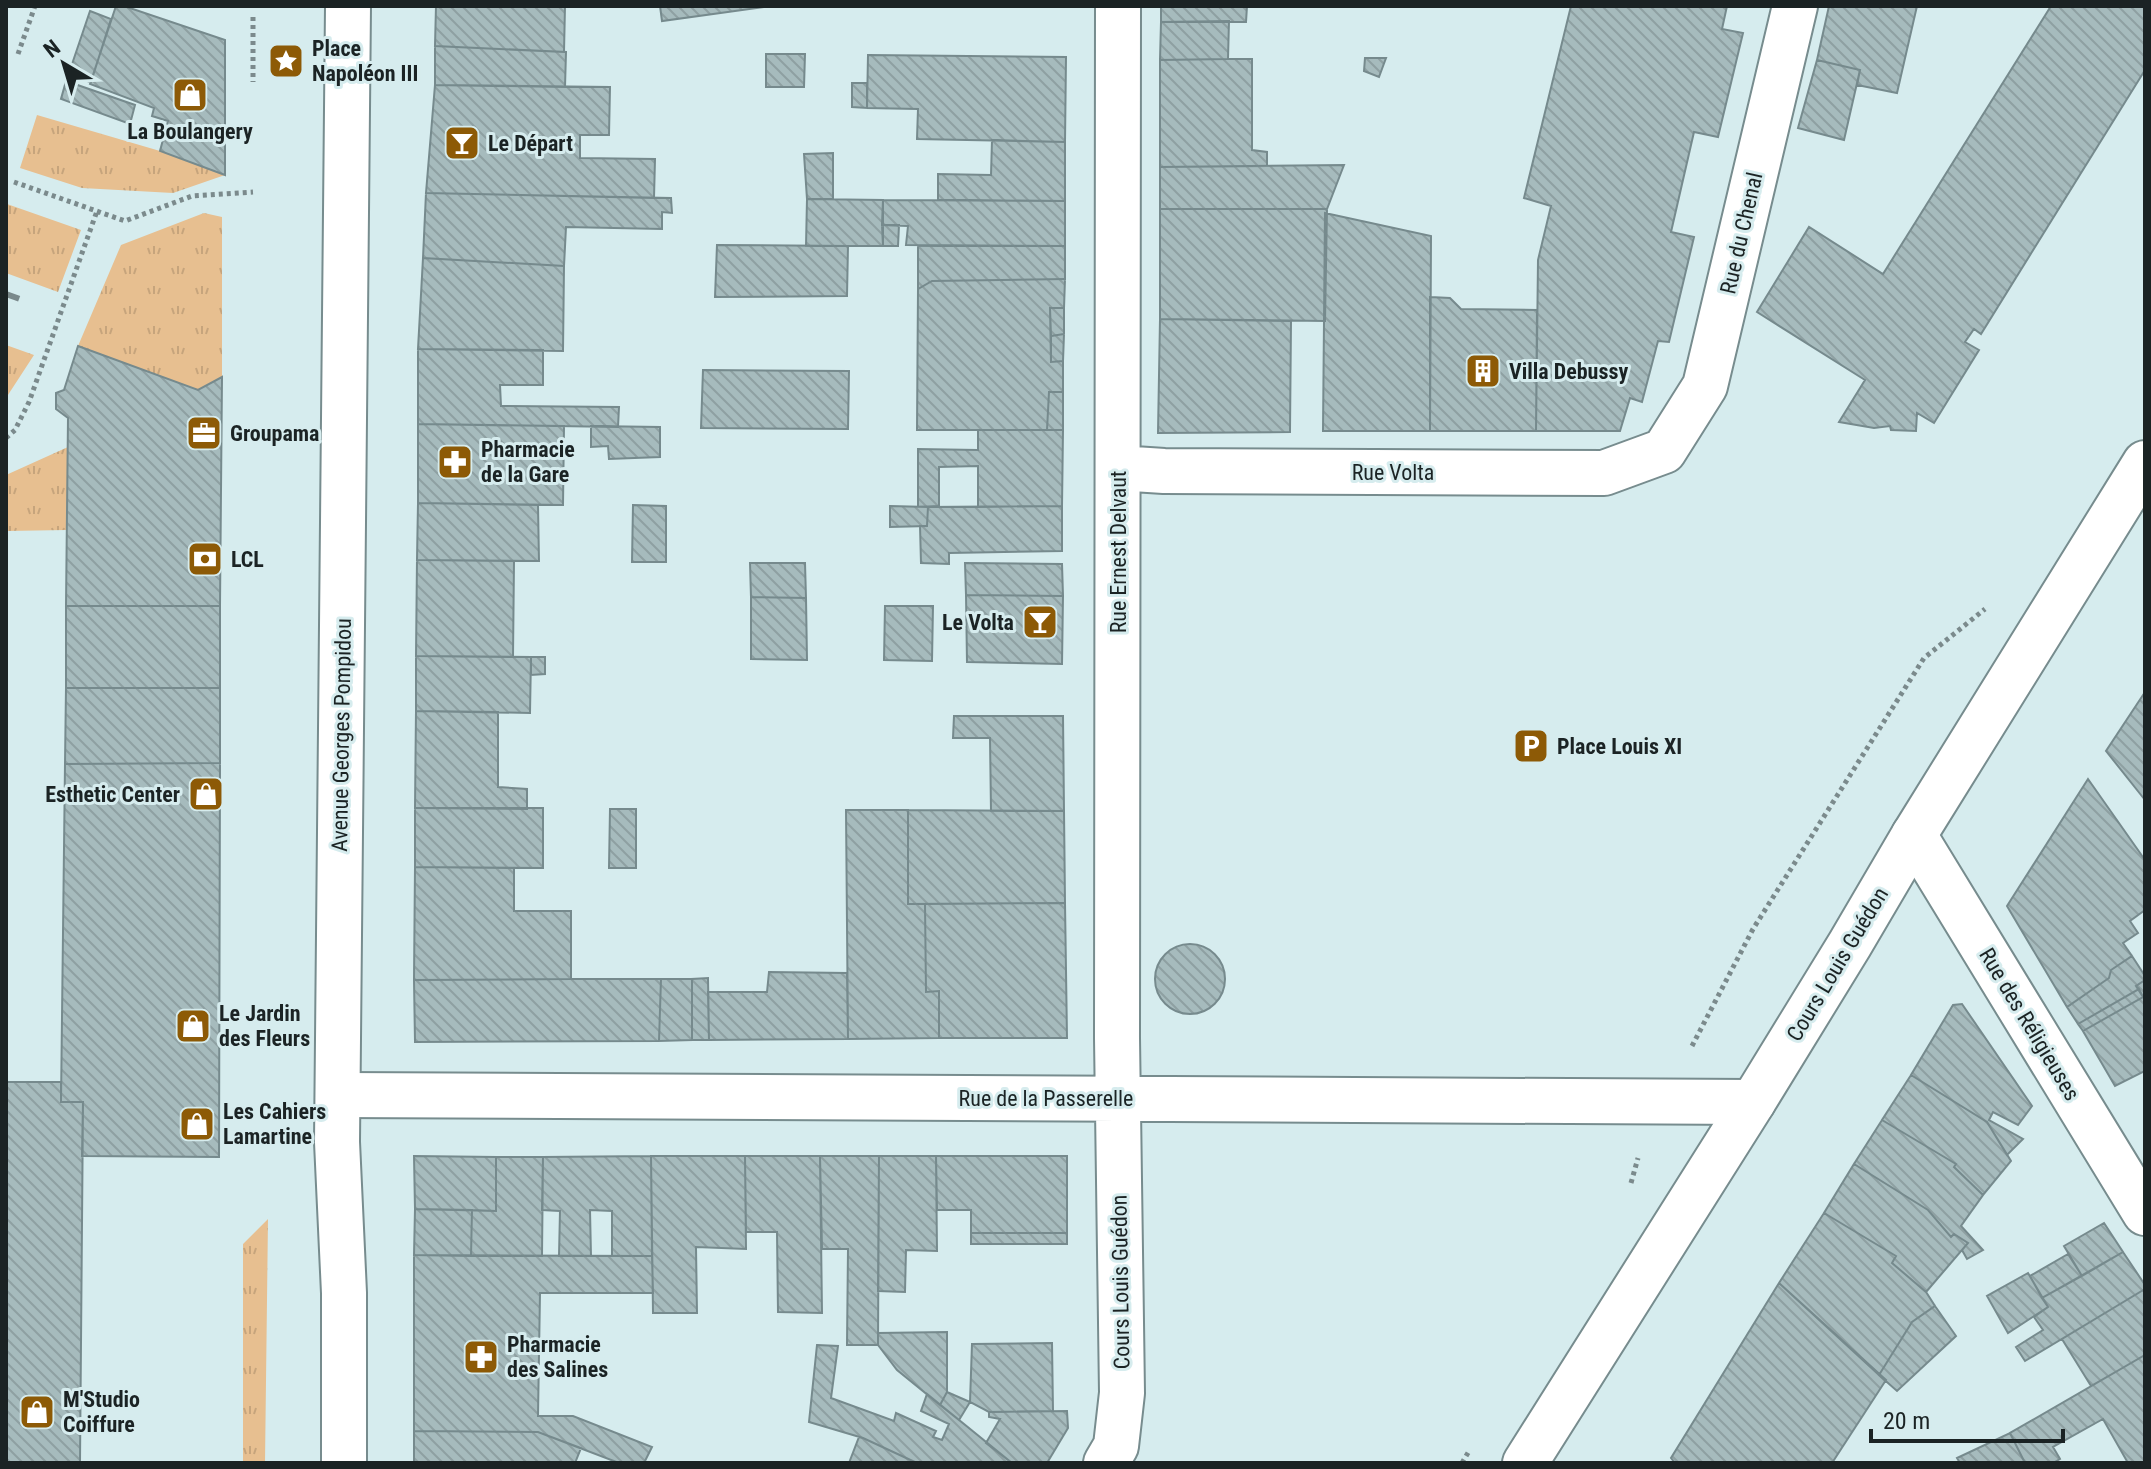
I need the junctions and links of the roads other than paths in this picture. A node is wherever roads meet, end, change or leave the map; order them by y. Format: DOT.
graph roads {
  1 [pos="348,6"];
  2 [pos="1118,6"];
  3 [pos="1795,6"];
  4 [pos="1664,451"];
  5 [pos="2145,463"];
  6 [pos="1118,468"];
  7 [pos="1914,835"];
  8 [pos="339,1095"];
  9 [pos="1117,1099"];
  10 [pos="1753,1102"];
  11 [pos="2145,1213"];
  12 [pos="344,1463"];
  13 [pos="1106,1463"];
  14 [pos="1525,1463"];
  1 -- 8 [label="street, Avenue Georges Pompidou"];
  2 -- 6 [label="street, Rue Ernest Delvaut"];
  3 -- 4 [label="street, Rue du Chenal"];
  4 -- 6 [label="street, Rue Volta"];
  5 -- 7 [label="street, Cours Louis Guédon"];
  6 -- 9 [label="street, Rue Ernest Delvaut"];
  7 -- 10 [label="street, Cours Louis Guédon"];
  7 -- 11 [label="street, Rue des Réligieuses"];
  8 -- 9 [label="street, Rue de la Passerelle"];
  8 -- 12 [label="street, Avenue Georges Pompidou"];
  9 -- 10 [label="street, Rue de la Passerelle"];
  9 -- 13 [label="street, Cours Louis Guédon"];
  10 -- 14 [label="street, Cours Louis Guédon"];
}
